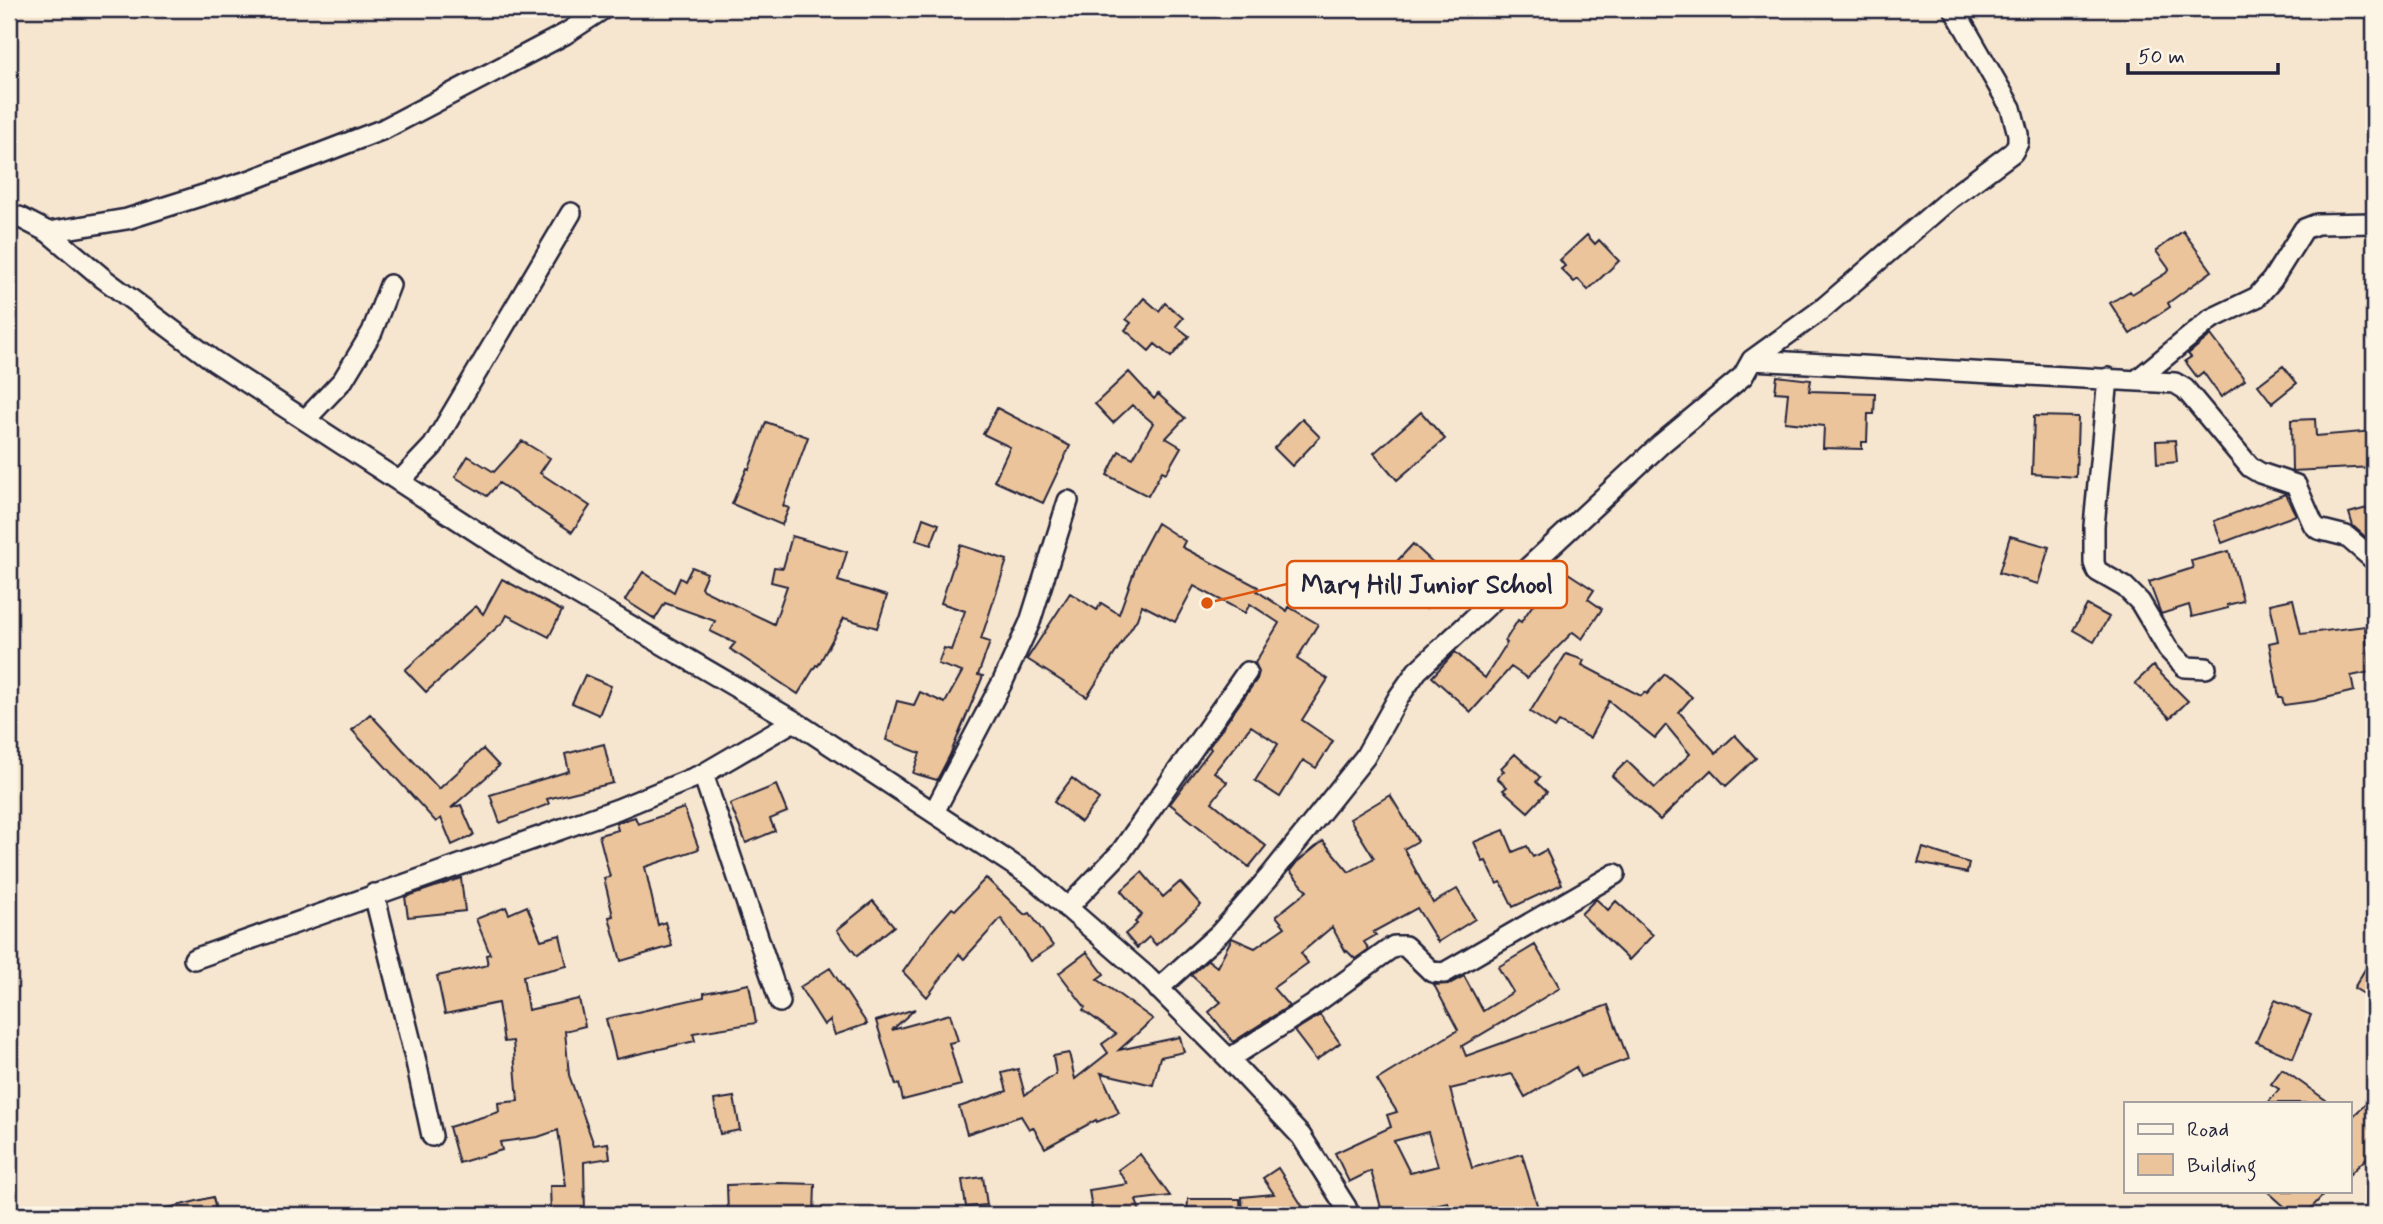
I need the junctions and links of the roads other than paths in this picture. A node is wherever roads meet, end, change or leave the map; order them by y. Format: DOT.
graph roads {
  1 [pos="603,9"];
  2 [pos="1954,9"];
  3 [pos="571,213"];
  4 [pos="9,215"];
  5 [pos="2374,223"];
  6 [pos="48,232"];
  7 [pos="390,285"];
  8 [pos="1752,360"];
  9 [pos="2108,378"];
  10 [pos="2137,380"];
  11 [pos="306,420"];
  12 [pos="400,481"];
  13 [pos="1068,501"];
  14 [pos="2374,560"];
  15 [pos="2206,668"];
  16 [pos="1247,672"];
  17 [pos="794,721"];
  18 [pos="703,774"];
  19 [pos="934,812"];
  20 [pos="1615,874"];
  21 [pos="373,894"];
  22 [pos="1067,908"];
  23 [pos="194,959"];
  24 [pos="1158,989"];
  25 [pos="780,1002"];
  26 [pos="1229,1059"];
  27 [pos="432,1136"];
  28 [pos="1349,1215"];
  1 -- 6 [label="street"];
  2 -- 8 [label="street"];
  3 -- 12 [label="street"];
  4 -- 6 [label="street"];
  5 -- 10 [label="street"];
  6 -- 11 [label="street"];
  7 -- 11 [label="street"];
  8 -- 9 [label="street"];
  8 -- 24 [label="street"];
  9 -- 10 [label="street"];
  9 -- 15 [label="street"];
  10 -- 14 [label="street"];
  11 -- 12 [label="street"];
  12 -- 17 [label="street"];
  13 -- 19 [label="street"];
  16 -- 22 [label="street"];
  17 -- 18 [label="street"];
  17 -- 19 [label="street"];
  18 -- 21 [label="street"];
  18 -- 25 [label="street"];
  19 -- 22 [label="street"];
  20 -- 26 [label="street"];
  21 -- 23 [label="street"];
  21 -- 27 [label="street"];
  22 -- 24 [label="street"];
  24 -- 26 [label="street"];
  26 -- 28 [label="street"];
}
